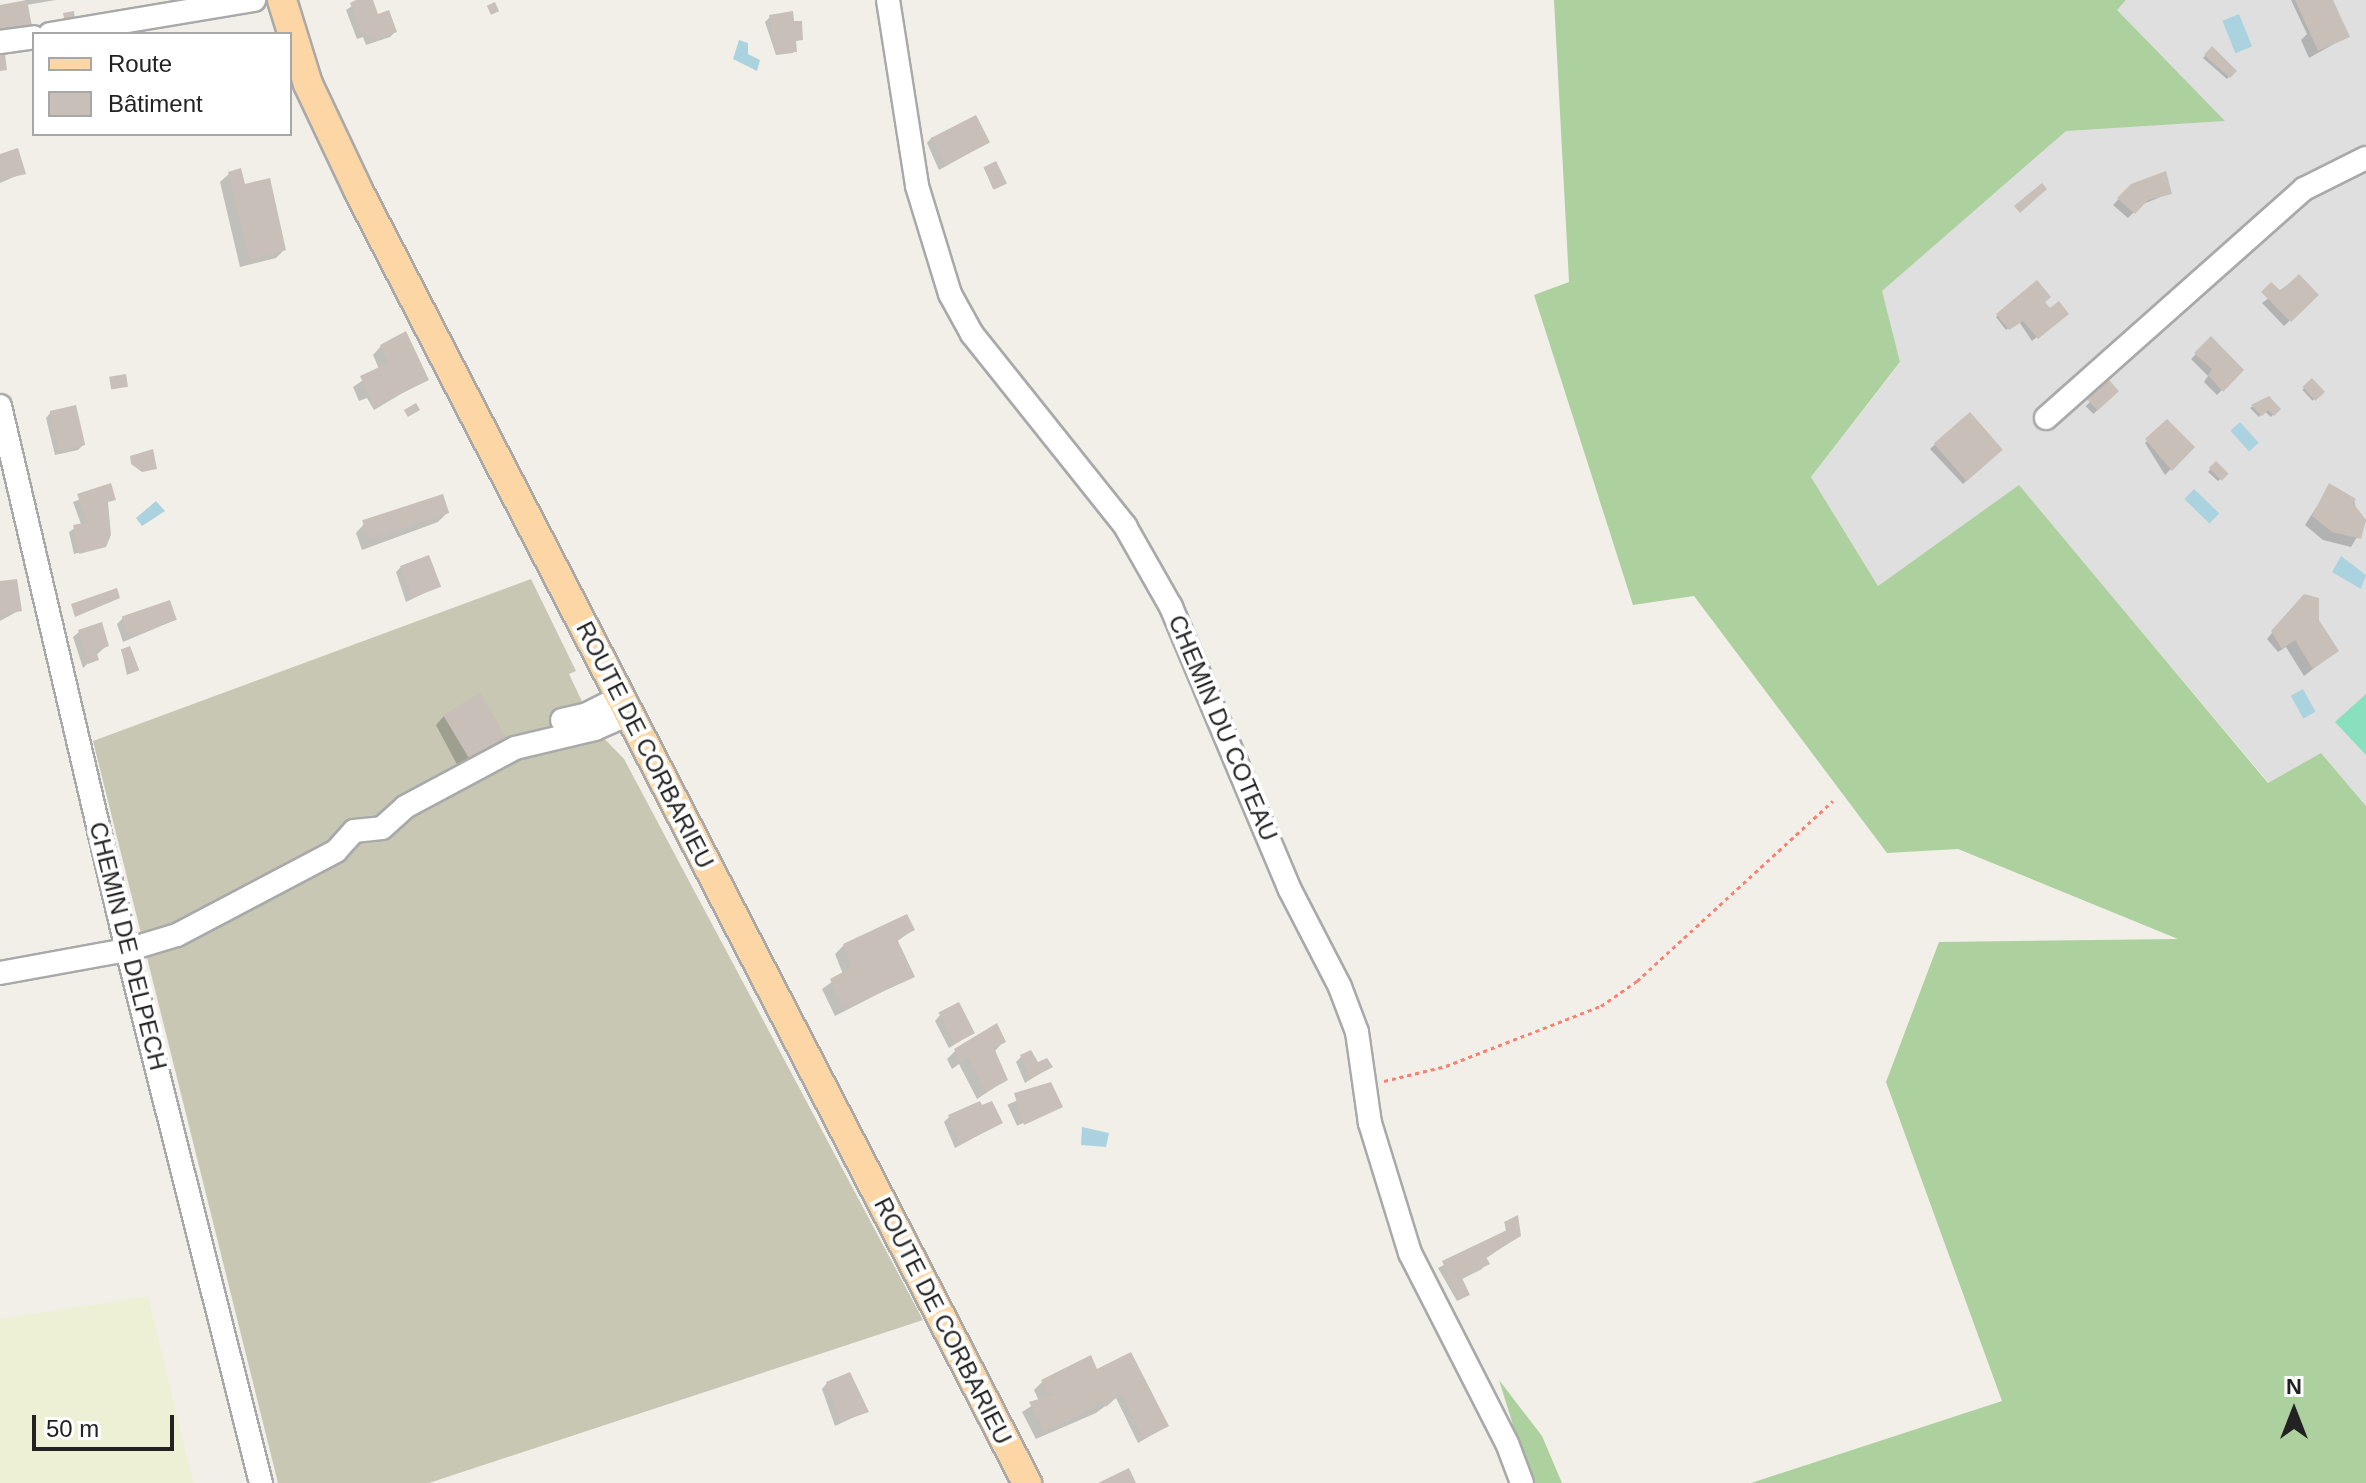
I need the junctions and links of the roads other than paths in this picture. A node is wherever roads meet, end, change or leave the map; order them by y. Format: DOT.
graph roads {
  1 [pos="254,0"];
  2 [pos="282,0"];
  3 [pos="888,0"];
  4 [pos="62,32"];
  5 [pos="292,32"];
  6 [pos="292,32"];
  7 [pos="32,37"];
  8 [pos="0,42"];
  9 [pos="2366,158"];
  10 [pos="0,406"];
  11 [pos="2046,418"];
  12 [pos="624,705"];
  13 [pos="562,720"];
  14 [pos="127,950"];
  15 [pos="0,973"];
  16 [pos="261,1483"];
  17 [pos="1027,1483"];
  18 [pos="1522,1483"];
  1 -- 4 [label="street"];
  2 -- 6 [label="main road, ROUTE DE CORBARIEU"];
  3 -- 18 [label="street, CHEMIN DU COTEAU"];
  5 -- 12 [label="main road, ROUTE DE CORBARIEU"];
  7 -- 8 [label="street"];
  9 -- 11 [label="street"];
  10 -- 14 [label="street, CHEMIN DE DELPECH"];
  12 -- 13 [label="street"];
  12 -- 14 [label="street"];
  12 -- 17 [label="main road, ROUTE DE CORBARIEU"];
  14 -- 15 [label="street"];
  14 -- 16 [label="street, CHEMIN DE DELPECH"];
}
